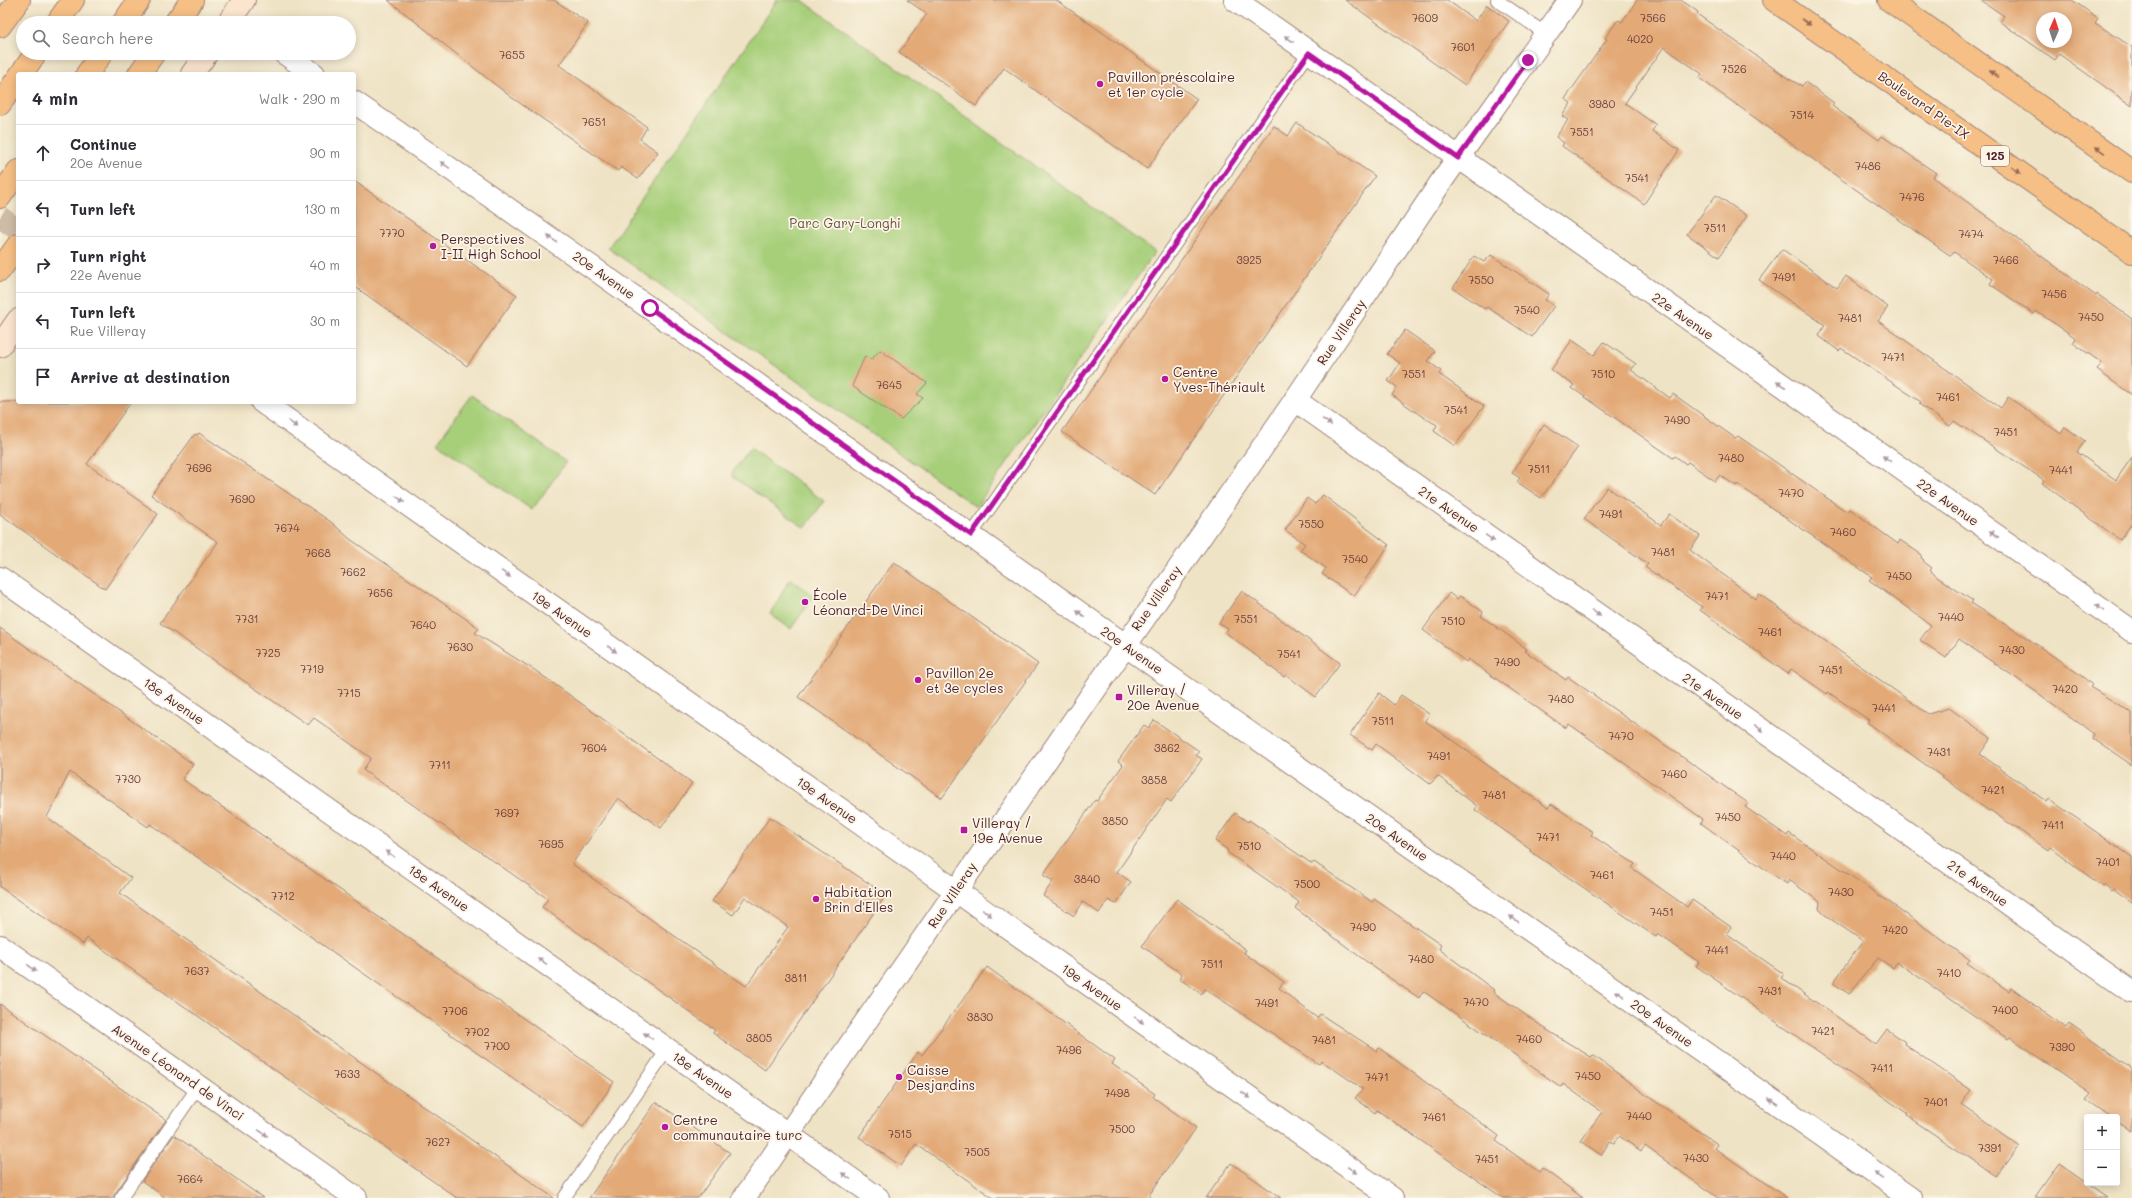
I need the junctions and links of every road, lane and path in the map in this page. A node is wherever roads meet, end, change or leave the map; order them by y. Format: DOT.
graph roads {
  1 [pos="19,0"];
  2 [pos="73,0"];
  3 [pos="140,0"];
  4 [pos="192,0"];
  5 [pos="1235,0"];
  6 [pos="1497,0"];
  7 [pos="1570,0"];
  8 [pos="1774,0"];
  9 [pos="1889,0"];
  10 [pos="62,16"];
  11 [pos="128,16"];
  12 [pos="180,16"];
  13 [pos="0,26"];
  14 [pos="1546,34"];
  15 [pos="1309,53"];
  16 [pos="31,60"];
  17 [pos="97,60"];
  18 [pos="202,60"];
  19 [pos="294,60"];
  20 [pos="22,72"];
  21 [pos="88,72"];
  22 [pos="193,72"];
  23 [pos="311,72"];
  24 [pos="16,81"];
  25 [pos="356,103"];
  26 [pos="0,104"];
  27 [pos="1458,158"];
  28 [pos="2132,172"];
  29 [pos="16,174"];
  30 [pos="0,197"];
  31 [pos="16,248"];
  32 [pos="2132,252"];
  33 [pos="0,270"];
  34 [pos="16,323"];
  35 [pos="0,346"];
  36 [pos="1295,400"];
  37 [pos="265,404"];
  38 [pos="971,535"];
  39 [pos="0,578"];
  40 [pos="2132,631"];
  41 [pos="1124,645"];
  42 [pos="955,891"];
  43 [pos="0,946"];
  44 [pos="2132,992"];
  45 [pos="667,1050"];
  46 [pos="198,1087"];
  47 [pos="788,1135"];
  48 [pos="121,1198"];
  49 [pos="356,1198"];
  50 [pos="564,1198"];
  51 [pos="744,1198"];
  52 [pos="878,1198"];
  53 [pos="1392,1198"];
  54 [pos="1911,1198"];
  1 -- 13 [label="main road"];
  2 -- 10 [label="main road"];
  3 -- 11 [label="main road"];
  4 -- 12 [label="main road"];
  15 -- 5 [label="street, 22e Avenue, one-way"];
  6 -- 14 [label="lane"];
  7 -- 14 [label="street, Rue Villeray"];
  8 -- 32 [label="main road, Boulevard Pie-IX / 125, one-way"];
  28 -- 9 [label="main road, one-way"];
  14 -- 27 [label="street, Rue Villeray"];
  15 -- 27 [label="street, 22e Avenue"];
  15 -- 38 [label="lane"];
  16 -- 20 [label="main road"];
  17 -- 21 [label="main road"];
  18 -- 22 [label="main road"];
  19 -- 23 [label="street"];
  24 -- 26 [label="main road"];
  38 -- 25 [label="street, 20e Avenue, one-way"];
  27 -- 36 [label="street, Rue Villeray"];
  40 -- 27 [label="street, 22e Avenue, one-way"];
  29 -- 30 [label="main road"];
  31 -- 33 [label="main road"];
  34 -- 35 [label="main road"];
  36 -- 41 [label="street, Rue Villeray"];
  36 -- 44 [label="street, 21e Avenue, one-way"];
  37 -- 42 [label="street, 19e Avenue, one-way"];
  41 -- 38 [label="street, 20e Avenue, one-way"];
  45 -- 39 [label="street, 18e Avenue, one-way"];
  41 -- 42 [label="street, Rue Villeray"];
  54 -- 41 [label="street, 20e Avenue, one-way"];
  42 -- 47 [label="street, Rue Villeray"];
  42 -- 53 [label="street, 19e Avenue, one-way"];
  43 -- 46 [label="street, Avenue Léonard de Vinci, one-way"];
  45 -- 47 [label="street, 18e Avenue"];
  45 -- 50 [label="lane"];
  46 -- 48 [label="lane"];
  46 -- 49 [label="street, Avenue Léonard de Vinci, one-way"];
  47 -- 51 [label="street, Rue Villeray"];
  52 -- 47 [label="street, 18e Avenue, one-way"];
}
